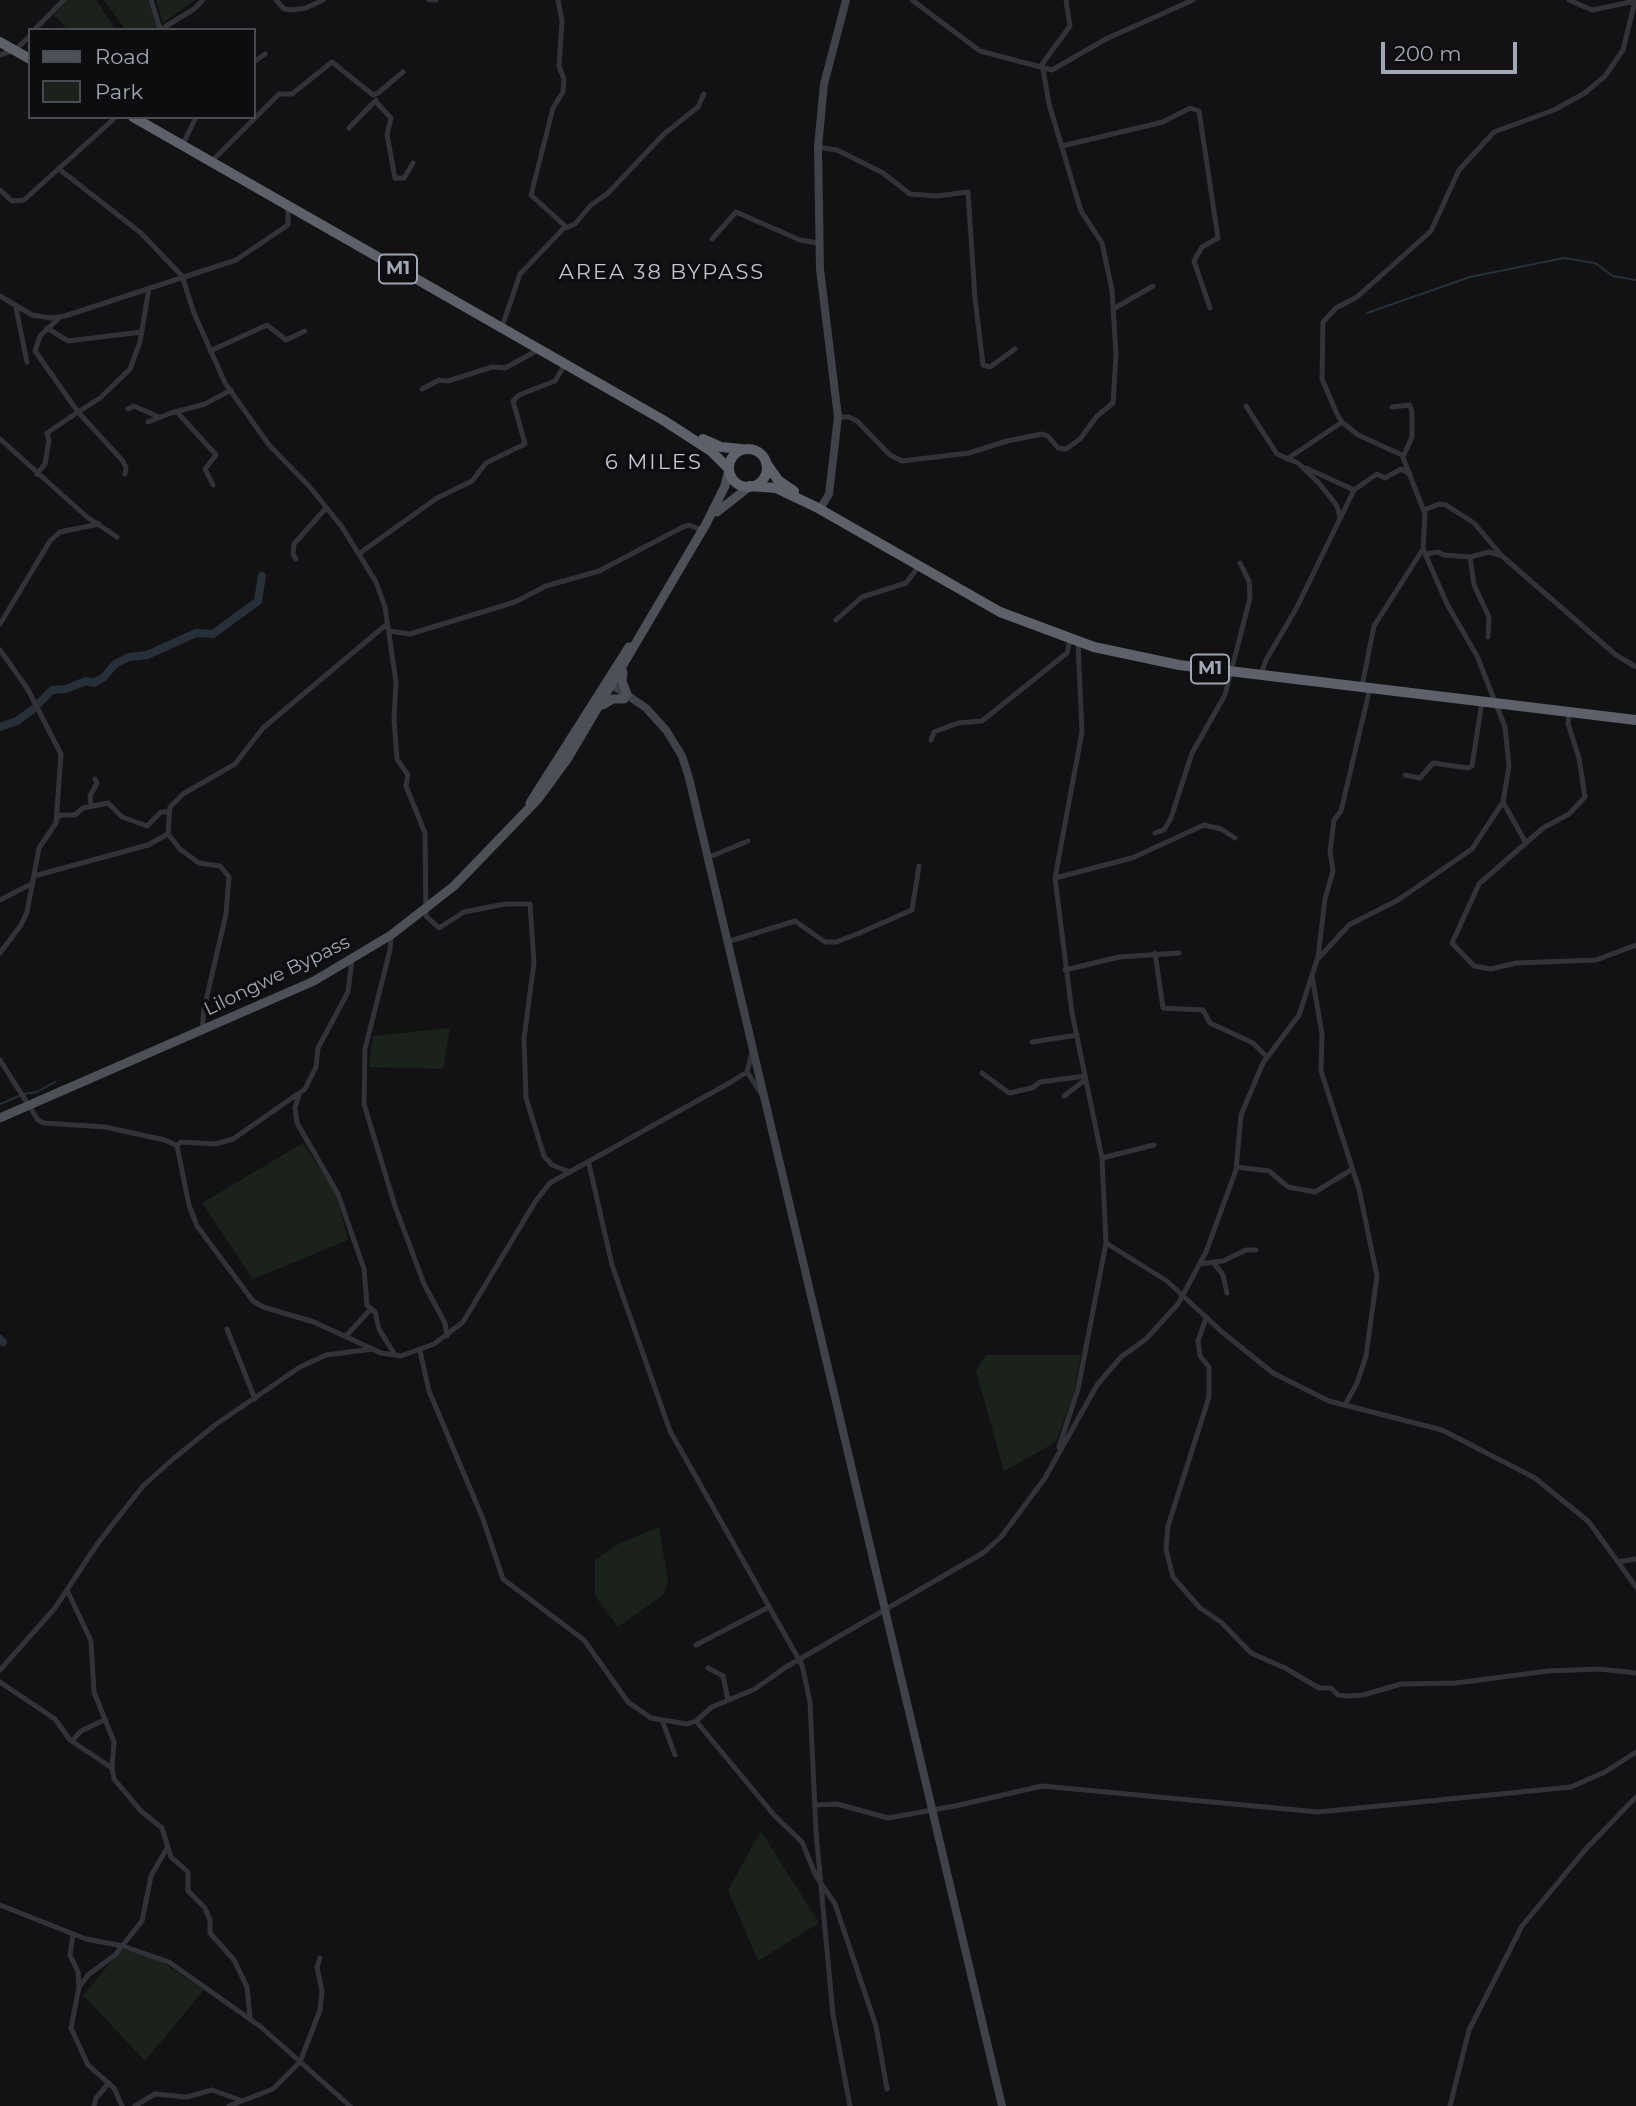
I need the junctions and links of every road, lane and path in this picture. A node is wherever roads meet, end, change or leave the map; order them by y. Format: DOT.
graph roads {
  1 [pos="64,0"];
  2 [pos="150,0"];
  3 [pos="203,0"];
  4 [pos="276,0"];
  5 [pos="323,0"];
  6 [pos="429,0"];
  7 [pos="436,0"];
  8 [pos="558,0"];
  9 [pos="846,0"];
  10 [pos="912,0"];
  11 [pos="1066,0"];
  12 [pos="1193,0"];
  13 [pos="1569,0"];
  14 [pos="1636,1"];
  15 [pos="36,28"];
  16 [pos="160,28"];
  17 [pos="162,28"];
  18 [pos="28,38"];
  19 [pos="0,42"];
  20 [pos="15,50"];
  21 [pos="265,54"];
  22 [pos="0,55"];
  23 [pos="28,58"];
  24 [pos="256,61"];
  25 [pos="1042,68"];
  26 [pos="403,72"];
  27 [pos="373,94"];
  28 [pos="704,94"];
  29 [pos="376,102"];
  30 [pos="256,117"];
  31 [pos="114,119"];
  32 [pos="136,119"];
  33 [pos="194,119"];
  34 [pos="254,119"];
  35 [pos="349,128"];
  36 [pos="182,146"];
  37 [pos="1062,146"];
  38 [pos="818,147"];
  39 [pos="211,162"];
  40 [pos="413,163"];
  41 [pos="59,169"];
  42 [pos="0,190"];
  43 [pos="288,206"];
  44 [pos="566,227"];
  45 [pos="712,239"];
  46 [pos="818,243"];
  47 [pos="182,276"];
  48 [pos="1153,286"];
  49 [pos="149,288"];
  50 [pos="0,296"];
  51 [pos="16,308"];
  52 [pos="1115,308"];
  53 [pos="1210,308"];
  54 [pos="61,317"];
  55 [pos="502,327"];
  56 [pos="47,328"];
  57 [pos="304,331"];
  58 [pos="142,332"];
  59 [pos="540,349"];
  60 [pos="1015,349"];
  61 [pos="210,351"];
  62 [pos="27,362"];
  63 [pos="565,364"];
  64 [pos="422,389"];
  65 [pos="231,390"];
  66 [pos="1246,406"];
  67 [pos="1392,407"];
  68 [pos="128,409"];
  69 [pos="78,412"];
  70 [pos="178,413"];
  71 [pos="159,417"];
  72 [pos="838,417"];
  73 [pos="663,420"];
  74 [pos="148,422"];
  75 [pos="1342,422"];
  76 [pos="0,439"];
  77 [pos="746,449"];
  78 [pos="1404,457"];
  79 [pos="1287,459"];
  80 [pos="765,461"];
  81 [pos="1298,463"];
  82 [pos="729,469"];
  83 [pos="37,474"];
  84 [pos="125,474"];
  85 [pos="1411,475"];
  86 [pos="213,485"];
  87 [pos="750,486"];
  88 [pos="1354,490"];
  89 [pos="326,508"];
  90 [pos="818,508"];
  91 [pos="1424,510"];
  92 [pos="1340,517"];
  93 [pos="99,524"];
  94 [pos="704,527"];
  95 [pos="117,537"];
  96 [pos="1425,552"];
  97 [pos="360,553"];
  98 [pos="1470,556"];
  99 [pos="1502,556"];
  100 [pos="296,559"];
  101 [pos="1240,563"];
  102 [pos="919,566"];
  103 [pos="655,611"];
  104 [pos="836,621"];
  105 [pos="0,624"];
  106 [pos="387,624"];
  107 [pos="389,631"];
  108 [pos="1488,637"];
  109 [pos="1074,642"];
  110 [pos="0,650"];
  111 [pos="628,661"];
  112 [pos="1636,667"];
  113 [pos="1232,671"];
  114 [pos="1261,674"];
  115 [pos="609,686"];
  116 [pos="1366,687"];
  117 [pos="625,697"];
  118 [pos="1482,702"];
  119 [pos="1496,704"];
  120 [pos="601,707"];
  121 [pos="1569,712"];
  122 [pos="1636,720"];
  123 [pos="931,740"];
  124 [pos="1405,775"];
  125 [pos="95,779"];
  126 [pos="1503,802"];
  127 [pos="529,805"];
  128 [pos="91,806"];
  129 [pos="169,812"];
  130 [pos="57,819"];
  131 [pos="168,834"];
  132 [pos="1155,834"];
  133 [pos="1235,838"];
  134 [pos="748,841"];
  135 [pos="1526,843"];
  136 [pos="707,858"];
  137 [pos="919,866"];
  138 [pos="34,876"];
  139 [pos="1055,878"];
  140 [pos="33,883"];
  141 [pos="0,900"];
  142 [pos="426,909"];
  143 [pos="391,935"];
  144 [pos="727,942"];
  145 [pos="1636,945"];
  146 [pos="0,953"];
  147 [pos="1155,953"];
  148 [pos="1179,953"];
  149 [pos="352,960"];
  150 [pos="1317,960"];
  151 [pos="1065,970"];
  152 [pos="1311,976"];
  153 [pos="202,1032"];
  154 [pos="1076,1035"];
  155 [pos="1032,1042"];
  156 [pos="752,1049"];
  157 [pos="1267,1058"];
  158 [pos="0,1060"];
  159 [pos="747,1072"];
  160 [pos="982,1073"];
  161 [pos="1085,1078"];
  162 [pos="299,1095"];
  163 [pos="1064,1096"];
  164 [pos="764,1098"];
  165 [pos="31,1106"];
  166 [pos="0,1118"];
  167 [pos="1153,1145"];
  168 [pos="177,1146"];
  169 [pos="1102,1158"];
  170 [pos="589,1164"];
  171 [pos="1237,1167"];
  172 [pos="1351,1170"];
  173 [pos="570,1172"];
  174 [pos="1106,1243"];
  175 [pos="1256,1250"];
  176 [pos="1213,1262"];
  177 [pos="1200,1264"];
  178 [pos="1227,1293"];
  179 [pos="1183,1295"];
  180 [pos="370,1310"];
  181 [pos="1206,1318"];
  182 [pos="227,1329"];
  183 [pos="346,1336"];
  184 [pos="447,1336"];
  185 [pos="373,1349"];
  186 [pos="420,1350"];
  187 [pos="395,1355"];
  188 [pos="255,1399"];
  189 [pos="1345,1405"];
  190 [pos="1059,1450"];
  191 [pos="1636,1559"];
  192 [pos="1618,1562"];
  193 [pos="1636,1587"];
  194 [pos="67,1590"];
  195 [pos="769,1607"];
  196 [pos="885,1611"];
  197 [pos="696,1645"];
  198 [pos="800,1660"];
  199 [pos="708,1668"];
  200 [pos="0,1670"];
  201 [pos="1636,1672"];
  202 [pos="0,1682"];
  203 [pos="727,1700"];
  204 [pos="104,1720"];
  205 [pos="662,1720"];
  206 [pos="696,1721"];
  207 [pos="72,1741"];
  208 [pos="1636,1752"];
  209 [pos="675,1755"];
  210 [pos="112,1768"];
  211 [pos="1636,1797"];
  212 [pos="815,1805"];
  213 [pos="932,1809"];
  214 [pos="167,1848"];
  215 [pos="821,1884"];
  216 [pos="0,1905"];
  217 [pos="73,1934"];
  218 [pos="123,1946"];
  219 [pos="320,1958"];
  220 [pos="79,1987"];
  221 [pos="250,2018"];
  222 [pos="300,2062"];
  223 [pos="109,2083"];
  224 [pos="887,2090"];
  225 [pos="240,2100"];
  226 [pos="94,2106"];
  227 [pos="122,2106"];
  228 [pos="135,2106"];
  229 [pos="229,2106"];
  230 [pos="350,2106"];
  231 [pos="849,2106"];
  232 [pos="1002,2106"];
  233 [pos="1450,2106"];
  1 -- 15 [label="street"];
  2 -- 16 [label="street"];
  3 -- 17 [label="street"];
  4 -- 5 [label="street"];
  6 -- 7 [label="street"];
  8 -- 44 [label="street"];
  9 -- 38 [label="main road"];
  10 -- 25 [label="street"];
  11 -- 25 [label="street"];
  12 -- 25 [label="street"];
  13 -- 14 [label="street"];
  14 -- 75 [label="street"];
  18 -- 20 [label="street"];
  19 -- 20 [label="highway"];
  20 -- 22 [label="street"];
  20 -- 23 [label="highway"];
  21 -- 24 [label="street"];
  25 -- 37 [label="street"];
  26 -- 27 [label="street"];
  27 -- 29 [label="street"];
  27 -- 30 [label="street"];
  28 -- 44 [label="street"];
  29 -- 35 [label="street"];
  29 -- 40 [label="street"];
  31 -- 41 [label="street"];
  32 -- 36 [label="highway, M1"];
  33 -- 36 [label="street"];
  34 -- 39 [label="street"];
  36 -- 39 [label="highway, M1"];
  37 -- 52 [label="street"];
  37 -- 53 [label="street"];
  38 -- 46 [label="main road"];
  38 -- 60 [label="street"];
  39 -- 43 [label="highway, M1"];
  41 -- 42 [label="street"];
  41 -- 47 [label="street"];
  43 -- 47 [label="street"];
  43 -- 55 [label="highway, M1"];
  44 -- 55 [label="street"];
  45 -- 46 [label="street"];
  46 -- 72 [label="main road"];
  47 -- 49 [label="street"];
  47 -- 61 [label="street"];
  48 -- 52 [label="street"];
  49 -- 54 [label="street"];
  49 -- 58 [label="street"];
  50 -- 51 [label="street"];
  51 -- 54 [label="street"];
  51 -- 62 [label="street"];
  52 -- 72 [label="street"];
  54 -- 56 [label="street"];
  55 -- 59 [label="highway, M1"];
  56 -- 58 [label="street"];
  56 -- 69 [label="street"];
  57 -- 61 [label="street"];
  58 -- 69 [label="street"];
  59 -- 63 [label="highway, M1"];
  59 -- 64 [label="street"];
  61 -- 65 [label="street"];
  63 -- 73 [label="highway, M1"];
  63 -- 97 [label="street"];
  65 -- 70 [label="street"];
  65 -- 89 [label="street"];
  66 -- 79 [label="street"];
  67 -- 78 [label="street"];
  68 -- 71 [label="street"];
  69 -- 83 [label="street"];
  69 -- 84 [label="street"];
  70 -- 71 [label="street"];
  70 -- 86 [label="street"];
  71 -- 74 [label="street"];
  72 -- 90 [label="main road"];
  73 -- 77 [label="highway, M1"];
  73 -- 82 [label="highway, M1"];
  75 -- 78 [label="street"];
  75 -- 79 [label="street"];
  76 -- 83 [label="street"];
  77 -- 80 [label="highway, M1"];
  77 -- 82 [label="highway"];
  78 -- 85 [label="street"];
  79 -- 81 [label="street"];
  80 -- 87 [label="highway"];
  80 -- 90 [label="highway, M1"];
  81 -- 88 [label="street"];
  81 -- 92 [label="street"];
  82 -- 87 [label="highway, M1"];
  82 -- 94 [label="main road, Lilongwe Bypass"];
  83 -- 93 [label="street"];
  85 -- 88 [label="street"];
  85 -- 91 [label="street"];
  87 -- 90 [label="highway, M1"];
  87 -- 94 [label="main road, Lilongwe Bypass"];
  88 -- 92 [label="street"];
  89 -- 97 [label="street"];
  89 -- 100 [label="street"];
  90 -- 102 [label="highway, M1"];
  91 -- 96 [label="street"];
  91 -- 99 [label="street"];
  92 -- 114 [label="street"];
  93 -- 95 [label="street"];
  93 -- 105 [label="street"];
  94 -- 103 [label="main road, Lilongwe Bypass"];
  94 -- 107 [label="street"];
  96 -- 98 [label="street"];
  96 -- 116 [label="street"];
  96 -- 119 [label="street"];
  97 -- 106 [label="street"];
  98 -- 99 [label="street"];
  98 -- 108 [label="street"];
  99 -- 112 [label="street"];
  101 -- 113 [label="street"];
  102 -- 104 [label="street"];
  102 -- 109 [label="highway, M1"];
  103 -- 111 [label="main road, Lilongwe Bypass"];
  103 -- 115 [label="main road, Lilongwe Bypass"];
  106 -- 107 [label="street"];
  106 -- 129 [label="street"];
  107 -- 142 [label="street"];
  109 -- 113 [label="highway, M1"];
  109 -- 123 [label="street"];
  109 -- 139 [label="street"];
  110 -- 130 [label="street"];
  111 -- 115 [label="main road, Lilongwe Bypass"];
  111 -- 117 [label="main road"];
  113 -- 114 [label="highway, M1"];
  113 -- 132 [label="street"];
  114 -- 116 [label="highway, M1"];
  115 -- 117 [label="main road"];
  115 -- 120 [label="main road, Lilongwe Bypass"];
  115 -- 127 [label="main road, Lilongwe Bypass"];
  116 -- 118 [label="highway, M1"];
  116 -- 150 [label="street"];
  117 -- 120 [label="main road"];
  117 -- 136 [label="main road"];
  118 -- 119 [label="highway, M1"];
  118 -- 124 [label="street"];
  119 -- 121 [label="highway, M1"];
  119 -- 126 [label="street"];
  120 -- 127 [label="main road, Lilongwe Bypass"];
  121 -- 122 [label="highway, M1"];
  121 -- 135 [label="street"];
  125 -- 128 [label="street"];
  126 -- 135 [label="street"];
  126 -- 150 [label="street"];
  127 -- 142 [label="main road, Lilongwe Bypass"];
  128 -- 129 [label="street"];
  128 -- 130 [label="street"];
  129 -- 131 [label="street"];
  130 -- 138 [label="street"];
  131 -- 138 [label="street"];
  131 -- 153 [label="street"];
  133 -- 139 [label="street"];
  134 -- 136 [label="street"];
  135 -- 145 [label="street"];
  136 -- 144 [label="main road"];
  137 -- 144 [label="street"];
  138 -- 140 [label="street"];
  139 -- 151 [label="street"];
  140 -- 141 [label="street"];
  140 -- 146 [label="street"];
  142 -- 143 [label="main road, Lilongwe Bypass"];
  142 -- 173 [label="street"];
  143 -- 149 [label="main road, Lilongwe Bypass"];
  143 -- 184 [label="street"];
  144 -- 156 [label="main road"];
  147 -- 148 [label="street"];
  147 -- 151 [label="street"];
  147 -- 157 [label="street"];
  149 -- 153 [label="main road, Lilongwe Bypass"];
  149 -- 162 [label="street"];
  150 -- 152 [label="street"];
  151 -- 154 [label="street"];
  152 -- 157 [label="street"];
  152 -- 172 [label="street"];
  153 -- 165 [label="main road, Lilongwe Bypass"];
  154 -- 155 [label="street"];
  154 -- 161 [label="street"];
  156 -- 159 [label="street"];
  156 -- 164 [label="main road"];
  157 -- 171 [label="street"];
  158 -- 165 [label="street"];
  159 -- 164 [label="street"];
  159 -- 170 [label="street"];
  160 -- 161 [label="street"];
  161 -- 163 [label="street"];
  161 -- 169 [label="street"];
  162 -- 168 [label="street"];
  162 -- 180 [label="street"];
  164 -- 196 [label="main road"];
  165 -- 166 [label="main road, Lilongwe Bypass"];
  165 -- 168 [label="street"];
  167 -- 169 [label="street"];
  168 -- 183 [label="street"];
  169 -- 174 [label="street"];
  170 -- 173 [label="street"];
  170 -- 195 [label="street"];
  171 -- 172 [label="street"];
  171 -- 177 [label="street"];
  172 -- 189 [label="street"];
  173 -- 184 [label="street"];
  174 -- 179 [label="street"];
  174 -- 190 [label="street"];
  175 -- 176 [label="street"];
  176 -- 177 [label="street"];
  176 -- 178 [label="street"];
  177 -- 179 [label="street"];
  179 -- 181 [label="street"];
  179 -- 190 [label="street"];
  180 -- 183 [label="street"];
  180 -- 187 [label="street"];
  181 -- 189 [label="street"];
  181 -- 201 [label="street"];
  182 -- 188 [label="street"];
  183 -- 185 [label="street"];
  184 -- 186 [label="street"];
  185 -- 187 [label="street"];
  185 -- 188 [label="street"];
  186 -- 187 [label="street"];
  186 -- 205 [label="street"];
  188 -- 194 [label="street"];
  189 -- 192 [label="street"];
  190 -- 196 [label="street"];
  191 -- 192 [label="street"];
  192 -- 193 [label="street"];
  194 -- 200 [label="street"];
  194 -- 204 [label="street"];
  195 -- 197 [label="street"];
  195 -- 198 [label="street"];
  196 -- 198 [label="street"];
  196 -- 213 [label="main road"];
  198 -- 203 [label="street"];
  198 -- 212 [label="street"];
  199 -- 203 [label="street"];
  202 -- 207 [label="street"];
  203 -- 206 [label="street"];
  204 -- 207 [label="street"];
  204 -- 210 [label="street"];
  205 -- 206 [label="street"];
  205 -- 209 [label="street"];
  206 -- 215 [label="street"];
  207 -- 210 [label="street"];
  208 -- 213 [label="street"];
  210 -- 214 [label="street"];
  211 -- 233 [label="street"];
  212 -- 213 [label="street"];
  212 -- 215 [label="street"];
  213 -- 232 [label="main road"];
  214 -- 218 [label="street"];
  214 -- 221 [label="street"];
  215 -- 224 [label="street"];
  215 -- 231 [label="street"];
  216 -- 217 [label="street"];
  217 -- 218 [label="street"];
  217 -- 220 [label="street"];
  218 -- 220 [label="street"];
  218 -- 221 [label="street"];
  219 -- 222 [label="street"];
  220 -- 223 [label="street"];
  221 -- 222 [label="street"];
  222 -- 225 [label="street"];
  222 -- 230 [label="street"];
  223 -- 226 [label="street"];
  223 -- 227 [label="street"];
  225 -- 228 [label="street"];
  225 -- 229 [label="street"];
}
